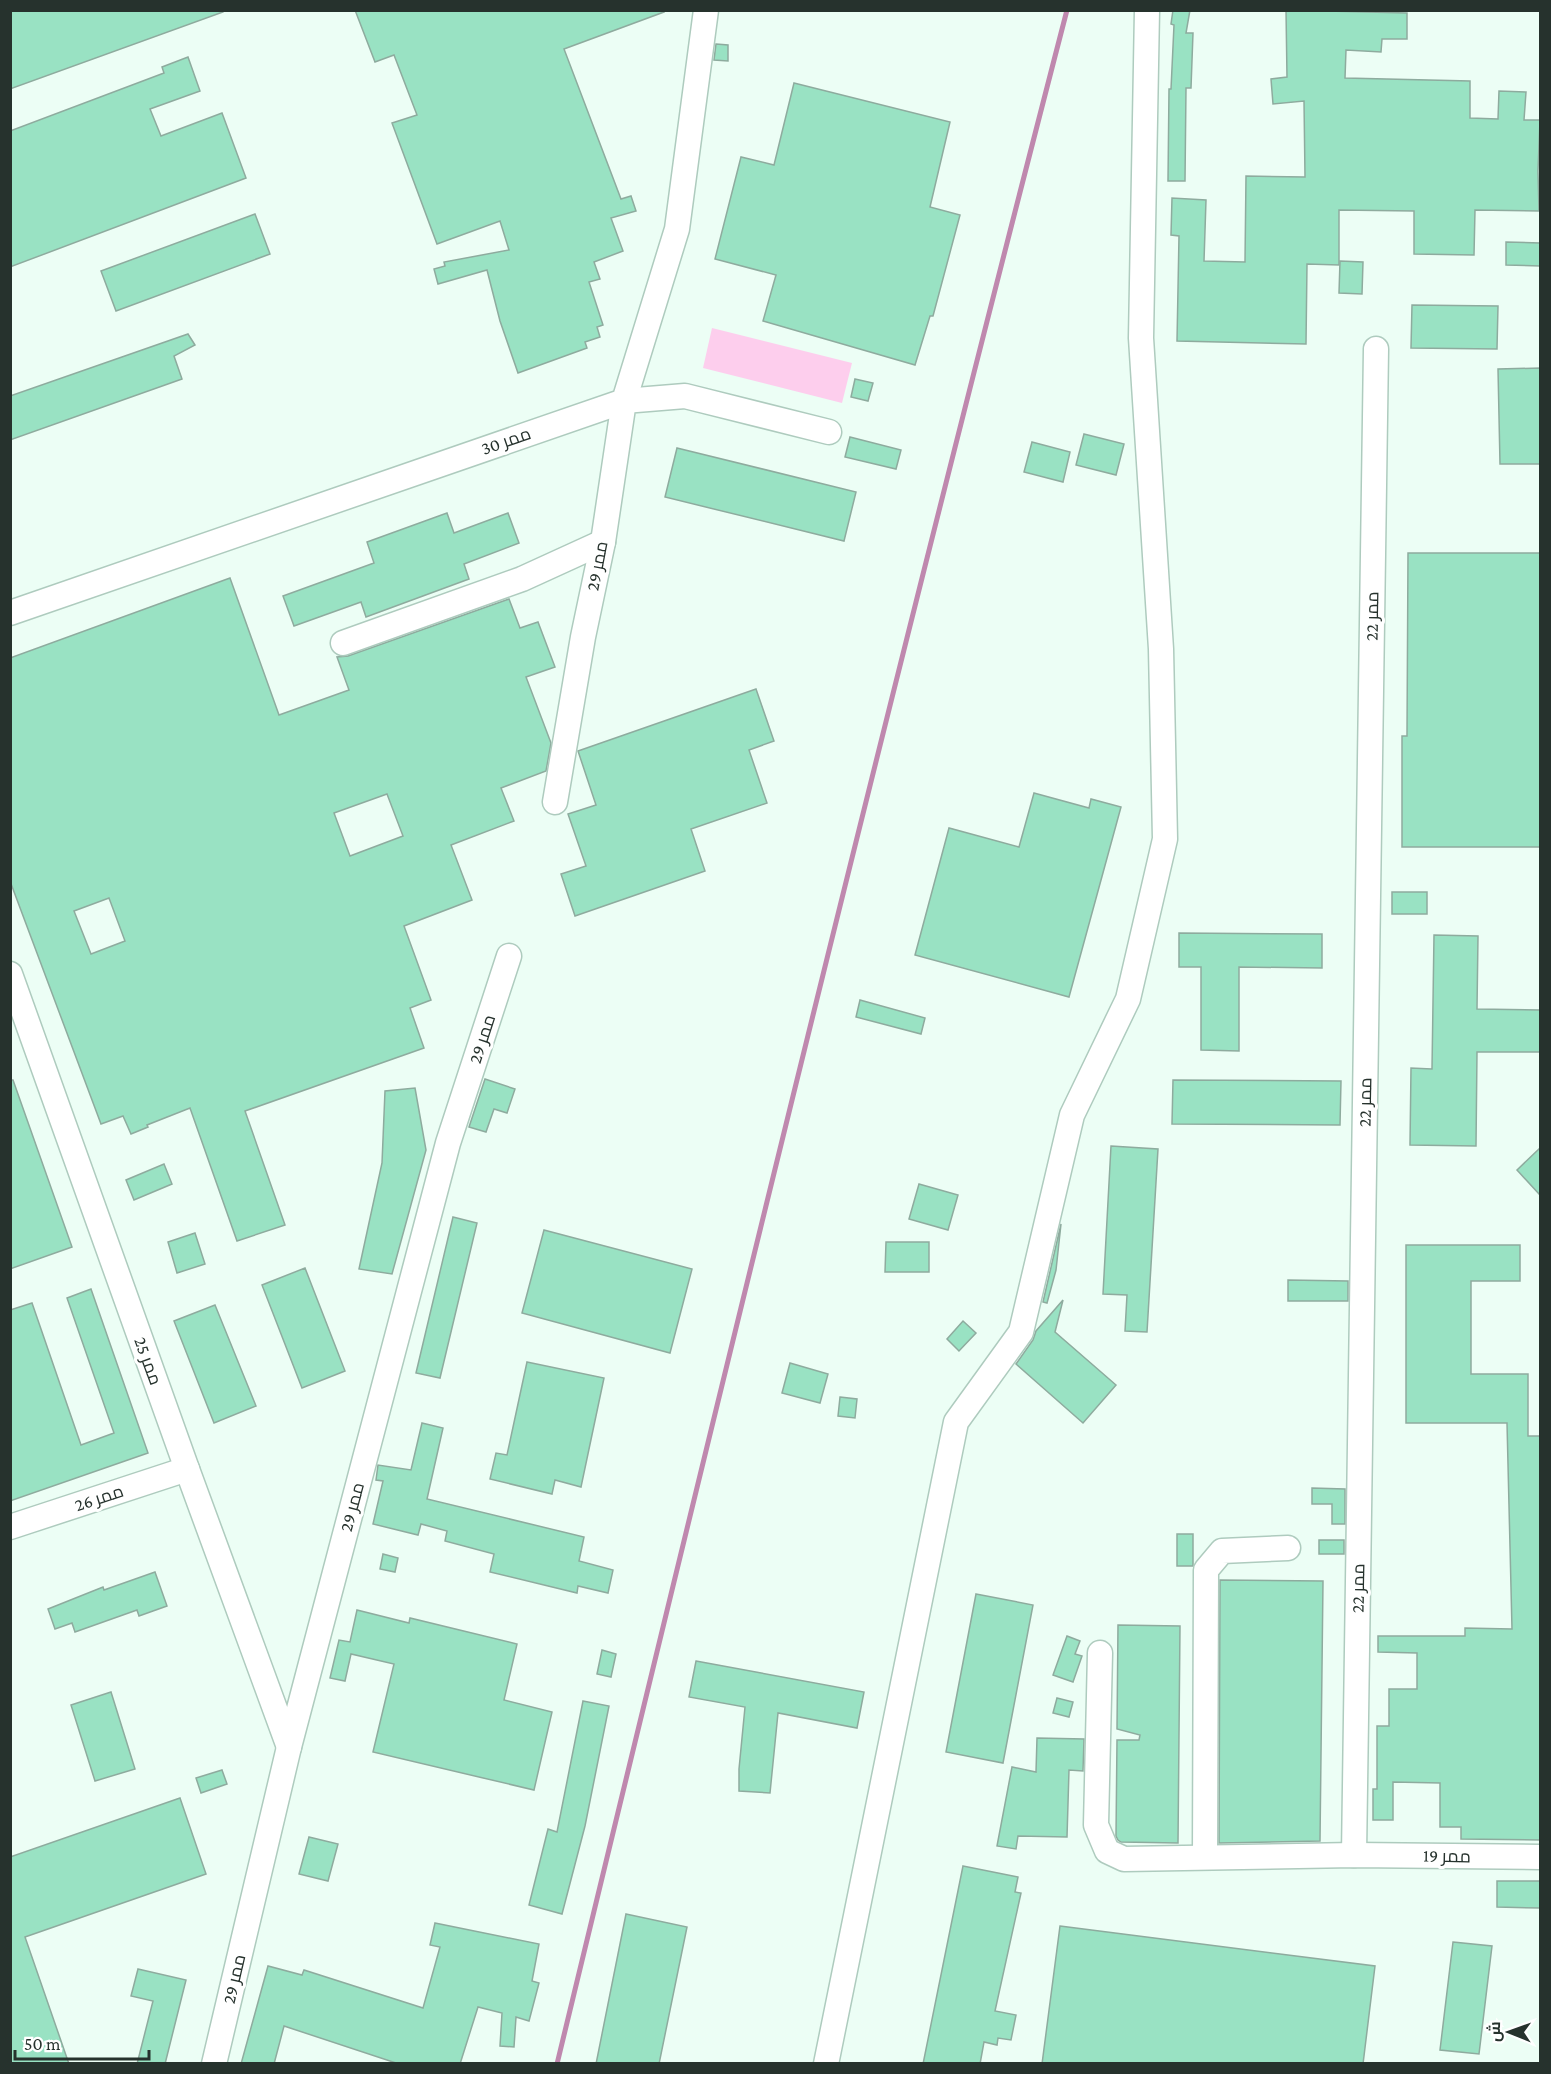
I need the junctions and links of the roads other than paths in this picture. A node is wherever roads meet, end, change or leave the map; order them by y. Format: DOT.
graph roads {
  1 [pos="706,10"];
  2 [pos="1147,10"];
  3 [pos="1376,349"];
  4 [pos="624,401"];
  5 [pos="830,432"];
  6 [pos="603,542"];
  7 [pos="10,613"];
  8 [pos="343,643"];
  9 [pos="555,802"];
  10 [pos="509,956"];
  11 [pos="10,974"];
  12 [pos="187,1469"];
  13 [pos="10,1527"];
  14 [pos="1288,1548"];
  15 [pos="1100,1653"];
  16 [pos="290,1747"];
  17 [pos="1354,1855"];
  18 [pos="1205,1857"];
  19 [pos="1540,1857"];
  20 [pos="214,2064"];
  21 [pos="826,2064"];
  1 -- 4 [label="lane"];
  2 -- 21 [label="lane"];
  3 -- 17 [label="lane, ممر 22"];
  4 -- 5 [label="lane, ممر 30"];
  4 -- 6 [label="lane, ممر 29"];
  4 -- 7 [label="lane, ممر 30"];
  6 -- 8 [label="lane"];
  6 -- 9 [label="lane, ممر 29"];
  10 -- 16 [label="lane, ممر 29"];
  11 -- 12 [label="lane, ممر 25"];
  12 -- 13 [label="lane, ممر 26"];
  12 -- 16 [label="lane, ممر 25"];
  14 -- 18 [label="lane"];
  15 -- 18 [label="lane, ممر 19"];
  16 -- 20 [label="lane, ممر 29"];
  17 -- 18 [label="lane, ممر 19"];
  17 -- 19 [label="lane, ممر 19"];
}
